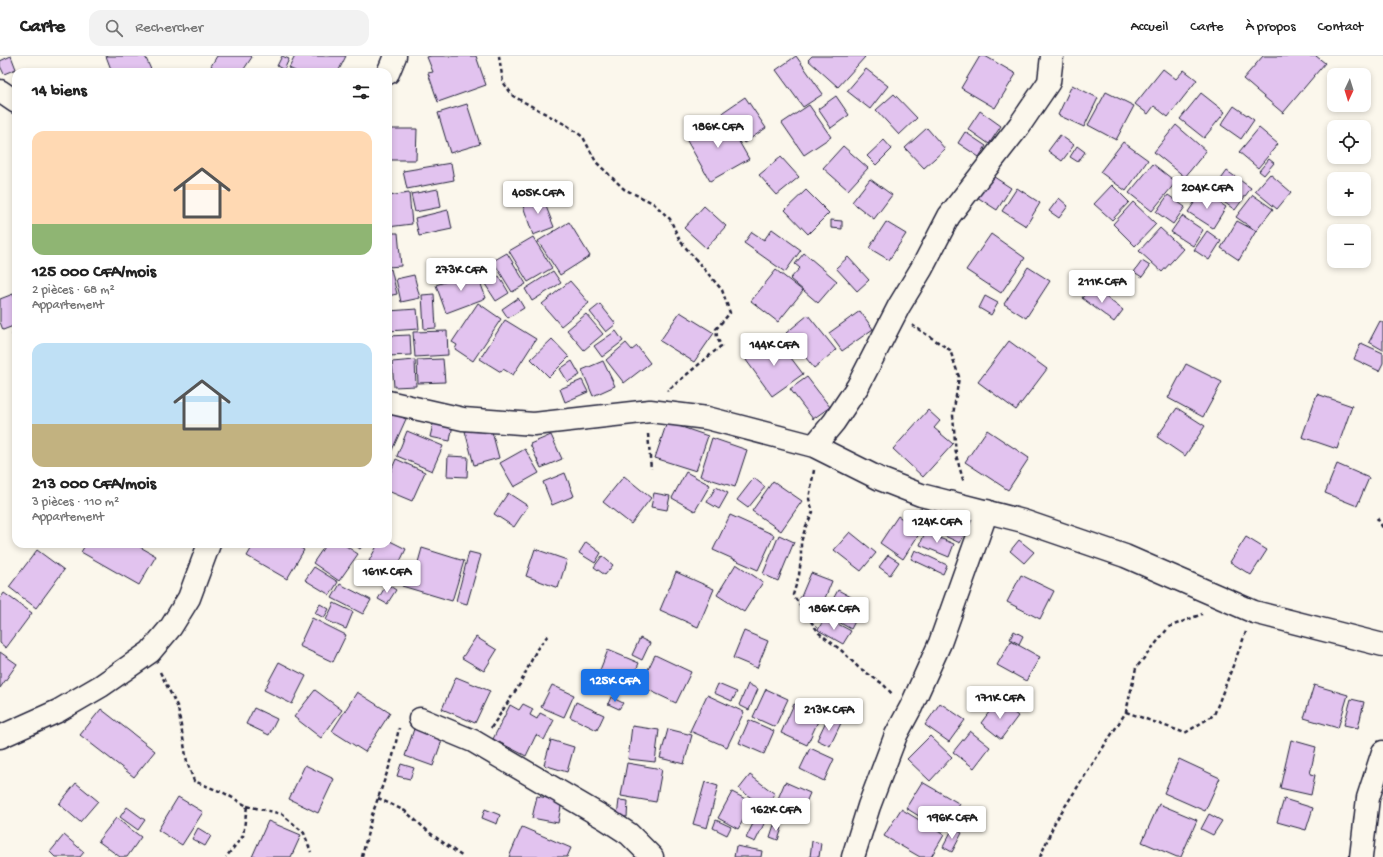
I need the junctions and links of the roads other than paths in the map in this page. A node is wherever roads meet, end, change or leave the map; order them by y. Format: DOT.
graph roads {
  1 [pos="395,56"];
  2 [pos="1052,56"];
  3 [pos="390,68"];
  4 [pos="0,91"];
  5 [pos="12,99"];
  6 [pos="392,403"];
  7 [pos="814,446"];
  8 [pos="987,511"];
  9 [pos="208,548"];
  10 [pos="1383,645"];
  11 [pos="420,719"];
  12 [pos="0,737"];
  13 [pos="1383,752"];
  14 [pos="652,857"];
  15 [pos="853,857"];
  16 [pos="1361,857"];
  1 -- 3 [label="street"];
  2 -- 7 [label="street"];
  4 -- 5 [label="street"];
  6 -- 7 [label="street"];
  7 -- 8 [label="street"];
  8 -- 10 [label="street"];
  8 -- 15 [label="street"];
  9 -- 12 [label="street"];
  11 -- 14 [label="street"];
  13 -- 16 [label="street"];
}
